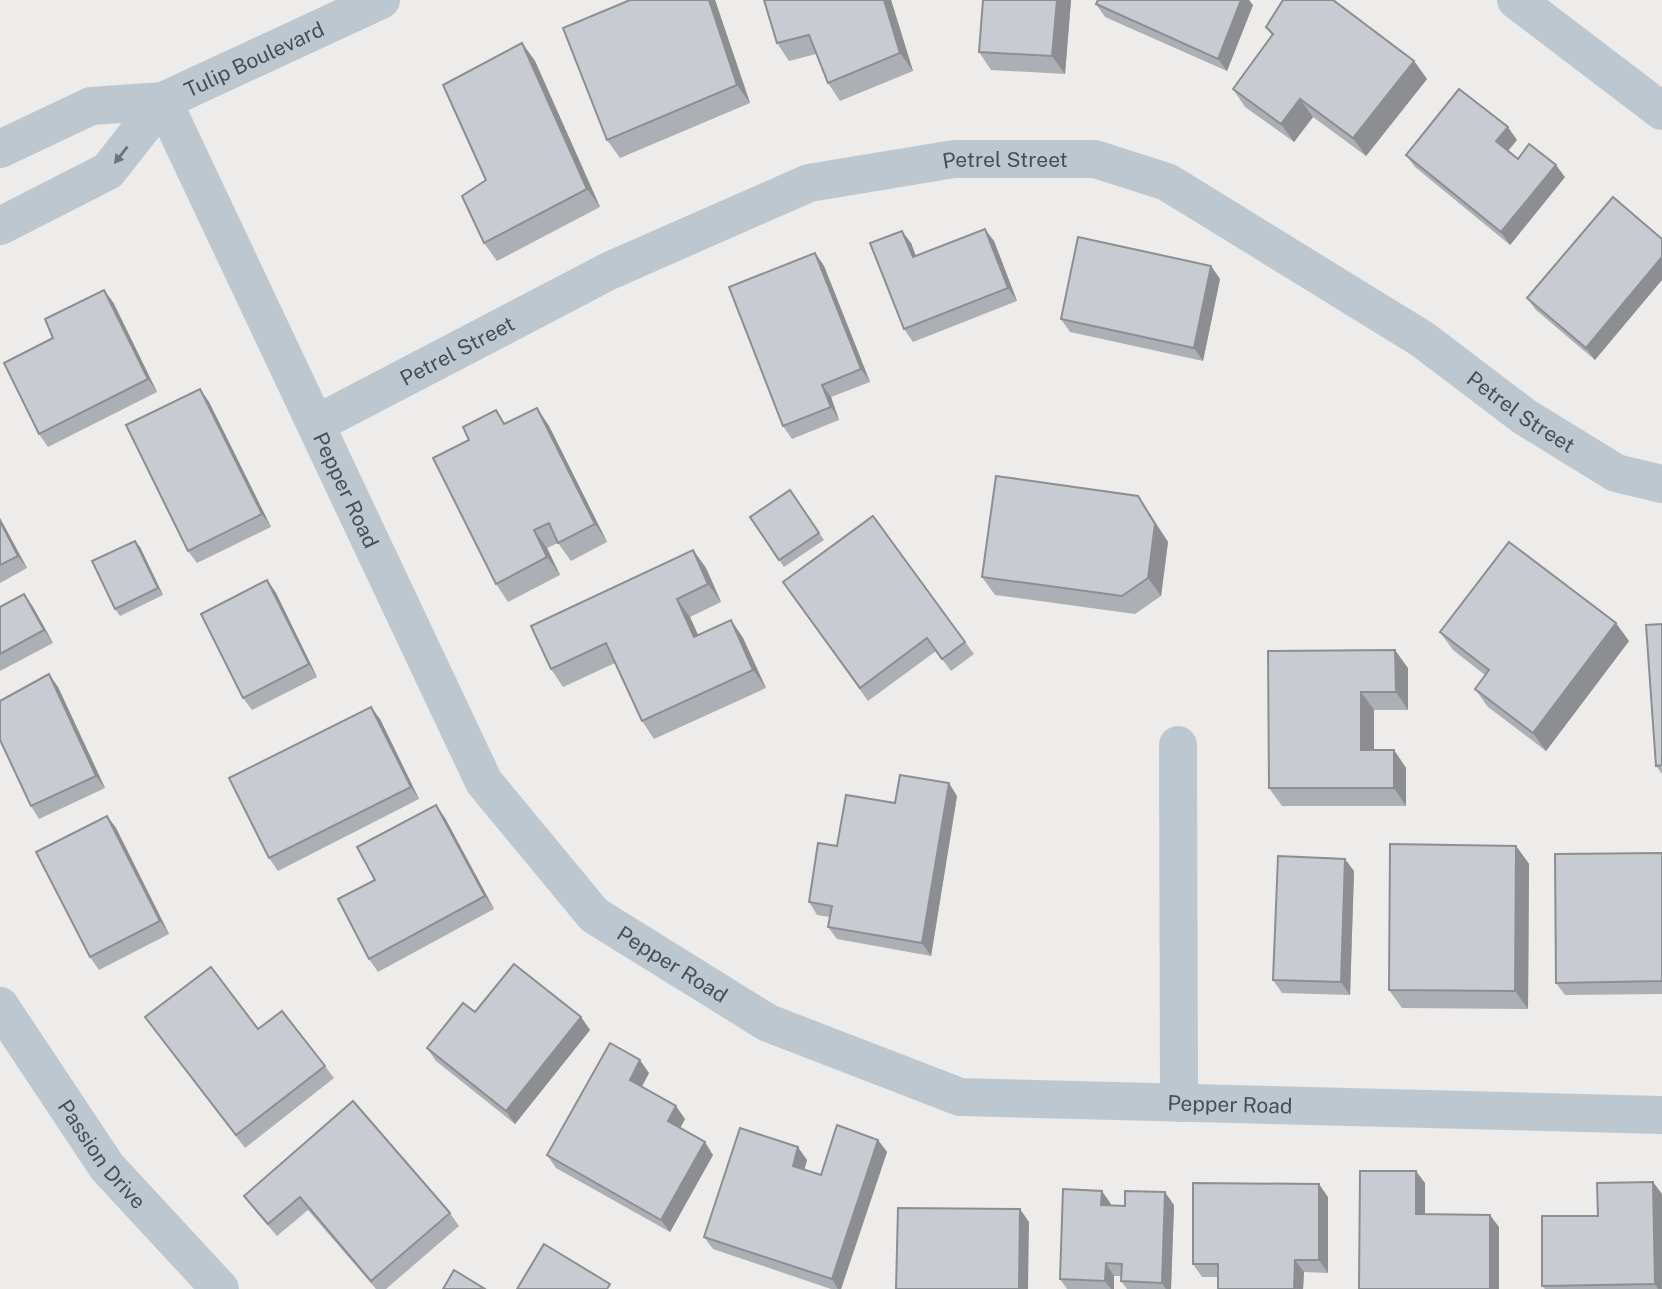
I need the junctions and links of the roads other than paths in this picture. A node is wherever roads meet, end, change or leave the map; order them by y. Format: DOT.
graph roads {
  1 [pos="381,0"];
  2 [pos="1516,0"];
  3 [pos="163,101"];
  4 [pos="1662,111"];
  5 [pos="0,149"];
  6 [pos="0,226"];
  7 [pos="316,424"];
  8 [pos="1662,484"];
  9 [pos="1178,746"];
  10 [pos="0,1006"];
  11 [pos="1180,1103"];
  12 [pos="1662,1115"];
  13 [pos="220,1289"];
  1 -- 3 [label="street, Tulip Boulevard"];
  2 -- 4 [label="street"];
  3 -- 5 [label="street, Tulip Boulevard"];
  3 -- 6 [label="street, Tulip Boulevard, one-way"];
  3 -- 7 [label="street, Pepper Road"];
  7 -- 8 [label="street, Petrel Street"];
  7 -- 11 [label="street, Pepper Road"];
  9 -- 11 [label="street"];
  10 -- 13 [label="street, Passion Drive"];
  11 -- 12 [label="street, Pepper Road"];
}
